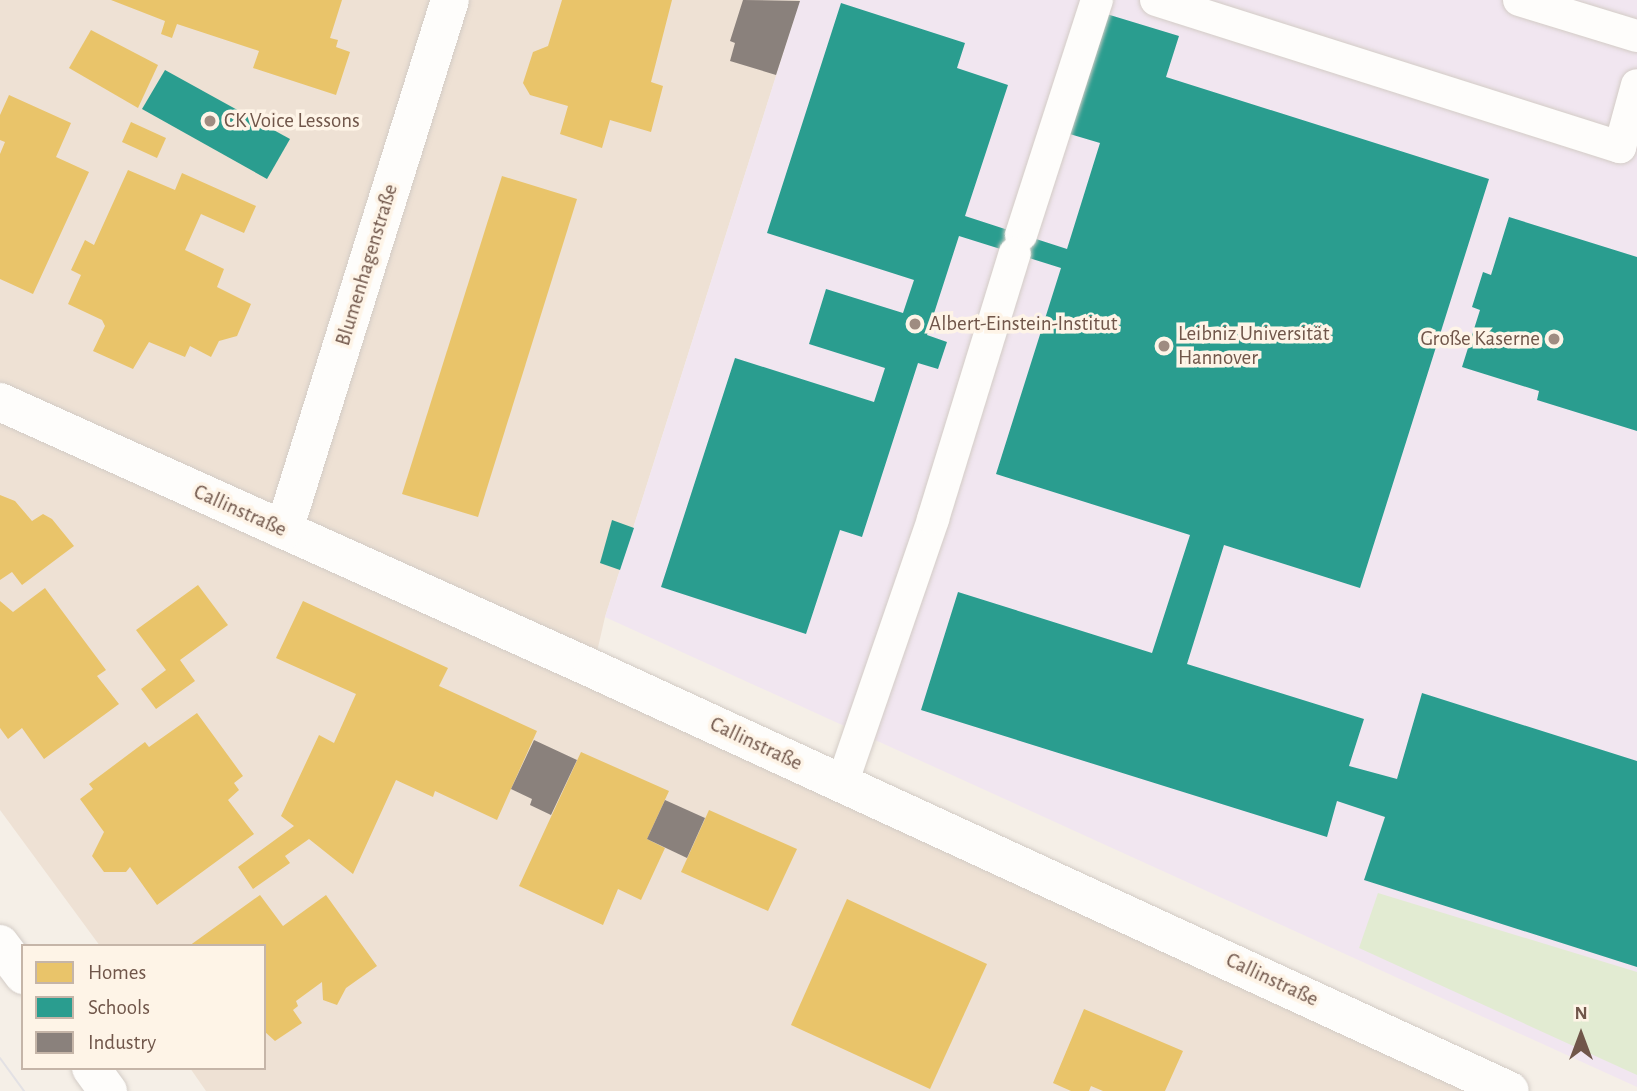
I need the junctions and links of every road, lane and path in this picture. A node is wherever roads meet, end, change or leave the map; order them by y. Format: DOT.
graph roads {
  1 [pos="450,0"];
  2 [pos="1097,0"];
  3 [pos="1156,0"];
  4 [pos="1519,0"];
  5 [pos="1637,36"];
  6 [pos="1637,85"];
  7 [pos="0,402"];
  8 [pos="284,530"];
  9 [pos="842,784"];
  10 [pos="0,944"];
  11 [pos="21,972"];
  12 [pos="93,1070"];
  13 [pos="108,1091"];
  14 [pos="1510,1091"];
  1 -- 8 [label="street, Blumenhagenstraße"];
  2 -- 9 [label="lane"];
  3 -- 6 [label="lane"];
  4 -- 5 [label="lane"];
  7 -- 8 [label="street, Callinstraße"];
  8 -- 9 [label="street, Callinstraße"];
  9 -- 14 [label="street, Callinstraße"];
  10 -- 11 [label="street"];
  12 -- 13 [label="street"];
}
